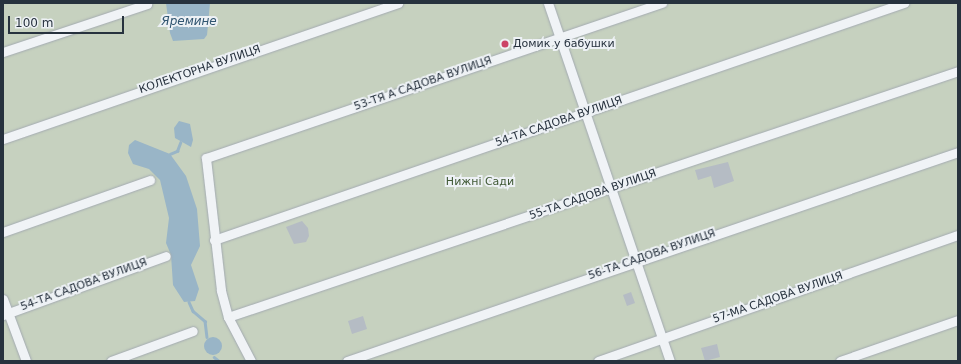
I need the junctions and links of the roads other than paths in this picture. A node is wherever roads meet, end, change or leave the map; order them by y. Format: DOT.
graph roads {
  1 [pos="398,3"];
  2 [pos="548,3"];
  3 [pos="662,3"];
  4 [pos="904,3"];
  5 [pos="147,4"];
  6 [pos="559,38"];
  7 [pos="3,52"];
  8 [pos="958,70"];
  9 [pos="584,114"];
  10 [pos="3,139"];
  11 [pos="958,152"];
  12 [pos="150,180"];
  13 [pos="611,189"];
  14 [pos="3,232"];
  15 [pos="958,235"];
  16 [pos="214,240"];
  17 [pos="166,256"];
  18 [pos="636,260"];
  19 [pos="3,299"];
  20 [pos="6,314"];
  21 [pos="228,317"];
  22 [pos="958,320"];
  23 [pos="193,331"];
  24 [pos="662,338"];
  25 [pos="26,361"];
  26 [pos="111,361"];
  27 [pos="251,361"];
  28 [pos="347,361"];
  29 [pos="598,361"];
  30 [pos="670,361"];
  31 [pos="840,361"];
  1 -- 10 [label="street, КОЛЕКТОРНА ВУЛИЦЯ"];
  2 -- 6 [label="street"];
  3 -- 6 [label="street, 53-ТЯ А САДОВА ВУЛИЦЯ"];
  4 -- 9 [label="street, 54-ТА САДОВА ВУЛИЦЯ"];
  5 -- 7 [label="street"];
  6 -- 9 [label="street"];
  6 -- 16 [label="street, 53-ТЯ А САДОВА ВУЛИЦЯ"];
  8 -- 13 [label="street, 55-ТА САДОВА ВУЛИЦЯ"];
  9 -- 13 [label="street"];
  9 -- 16 [label="street, 54-ТА САДОВА ВУЛИЦЯ"];
  11 -- 18 [label="street, 56-ТА САДОВА ВУЛИЦЯ"];
  12 -- 14 [label="street"];
  13 -- 18 [label="street"];
  13 -- 21 [label="street, 55-ТА САДОВА ВУЛИЦЯ"];
  15 -- 24 [label="street, 57-МА САДОВА ВУЛИЦЯ"];
  16 -- 21 [label="street"];
  17 -- 20 [label="street, 54-ТА САДОВА ВУЛИЦЯ"];
  18 -- 24 [label="street"];
  18 -- 28 [label="street, 56-ТА САДОВА ВУЛИЦЯ"];
  19 -- 20 [label="street"];
  20 -- 25 [label="street"];
  21 -- 27 [label="street"];
  22 -- 31 [label="street"];
  23 -- 26 [label="street"];
  24 -- 29 [label="street, 57-МА САДОВА ВУЛИЦЯ"];
  24 -- 30 [label="street"];
}
